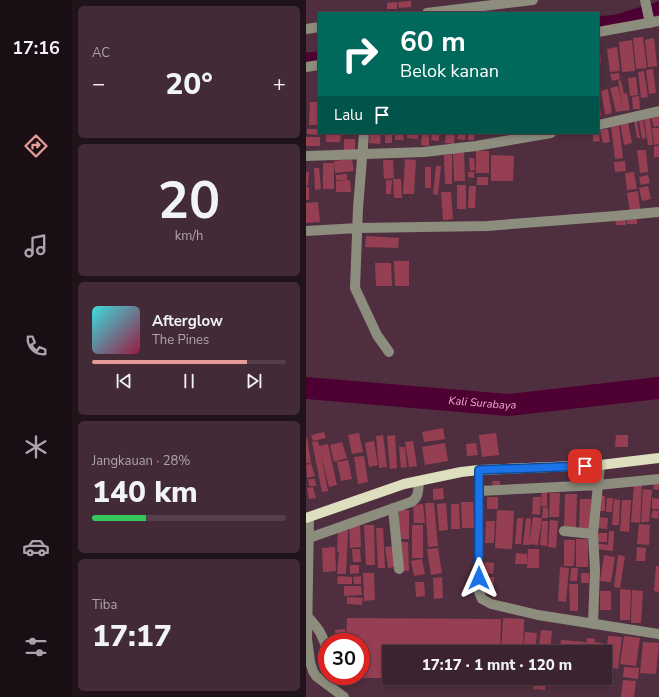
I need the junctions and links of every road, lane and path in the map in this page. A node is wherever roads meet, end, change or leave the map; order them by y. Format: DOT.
graph roads {
  1 [pos="533,0"];
  2 [pos="645,0"];
  3 [pos="435,12"];
  4 [pos="652,20"];
  5 [pos="318,27"];
  6 [pos="306,29"];
  7 [pos="599,32"];
  8 [pos="318,65"];
  9 [pos="306,67"];
  10 [pos="659,110"];
  11 [pos="599,125"];
  12 [pos="364,134"];
  13 [pos="545,134"];
  14 [pos="363,153"];
  15 [pos="306,156"];
  16 [pos="659,212"];
  17 [pos="358,228"];
  18 [pos="306,231"];
  19 [pos="389,352"];
  20 [pos="659,458"];
  21 [pos="600,465"];
  22 [pos="479,470"];
  23 [pos="659,479"];
  24 [pos="419,481"];
  25 [pos="598,484"];
  26 [pos="479,491"];
  27 [pos="393,508"];
  28 [pos="307,518"];
  29 [pos="564,531"];
  30 [pos="593,534"];
  31 [pos="307,539"];
  32 [pos="399,569"];
  33 [pos="307,616"];
  34 [pos="593,624"];
  35 [pos="321,633"];
  36 [pos="659,634"];
  37 [pos="330,687"];
  38 [pos="344,697"];
  1 -- 3 [label="street"];
  2 -- 4 [label="street"];
  4 -- 7 [label="street"];
  5 -- 6 [label="street"];
  8 -- 9 [label="street"];
  10 -- 11 [label="street"];
  12 -- 14 [label="street"];
  13 -- 14 [label="street"];
  14 -- 15 [label="street"];
  14 -- 17 [label="street"];
  16 -- 17 [label="street"];
  17 -- 18 [label="street"];
  17 -- 19 [label="street"];
  20 -- 21 [label="main road"];
  21 -- 22 [label="main road"];
  21 -- 25 [label="street"];
  22 -- 24 [label="main road"];
  22 -- 26 [label="street"];
  23 -- 25 [label="street"];
  24 -- 27 [label="street"];
  24 -- 28 [label="main road"];
  25 -- 26 [label="street"];
  25 -- 30 [label="street"];
  26 -- 34 [label="street"];
  27 -- 31 [label="street"];
  27 -- 32 [label="street"];
  28 -- 31 [label="street"];
  29 -- 30 [label="street"];
  30 -- 34 [label="street"];
  31 -- 33 [label="street"];
  33 -- 35 [label="street"];
  33 -- 37 [label="street"];
  34 -- 36 [label="street"];
  37 -- 38 [label="street"];
}
